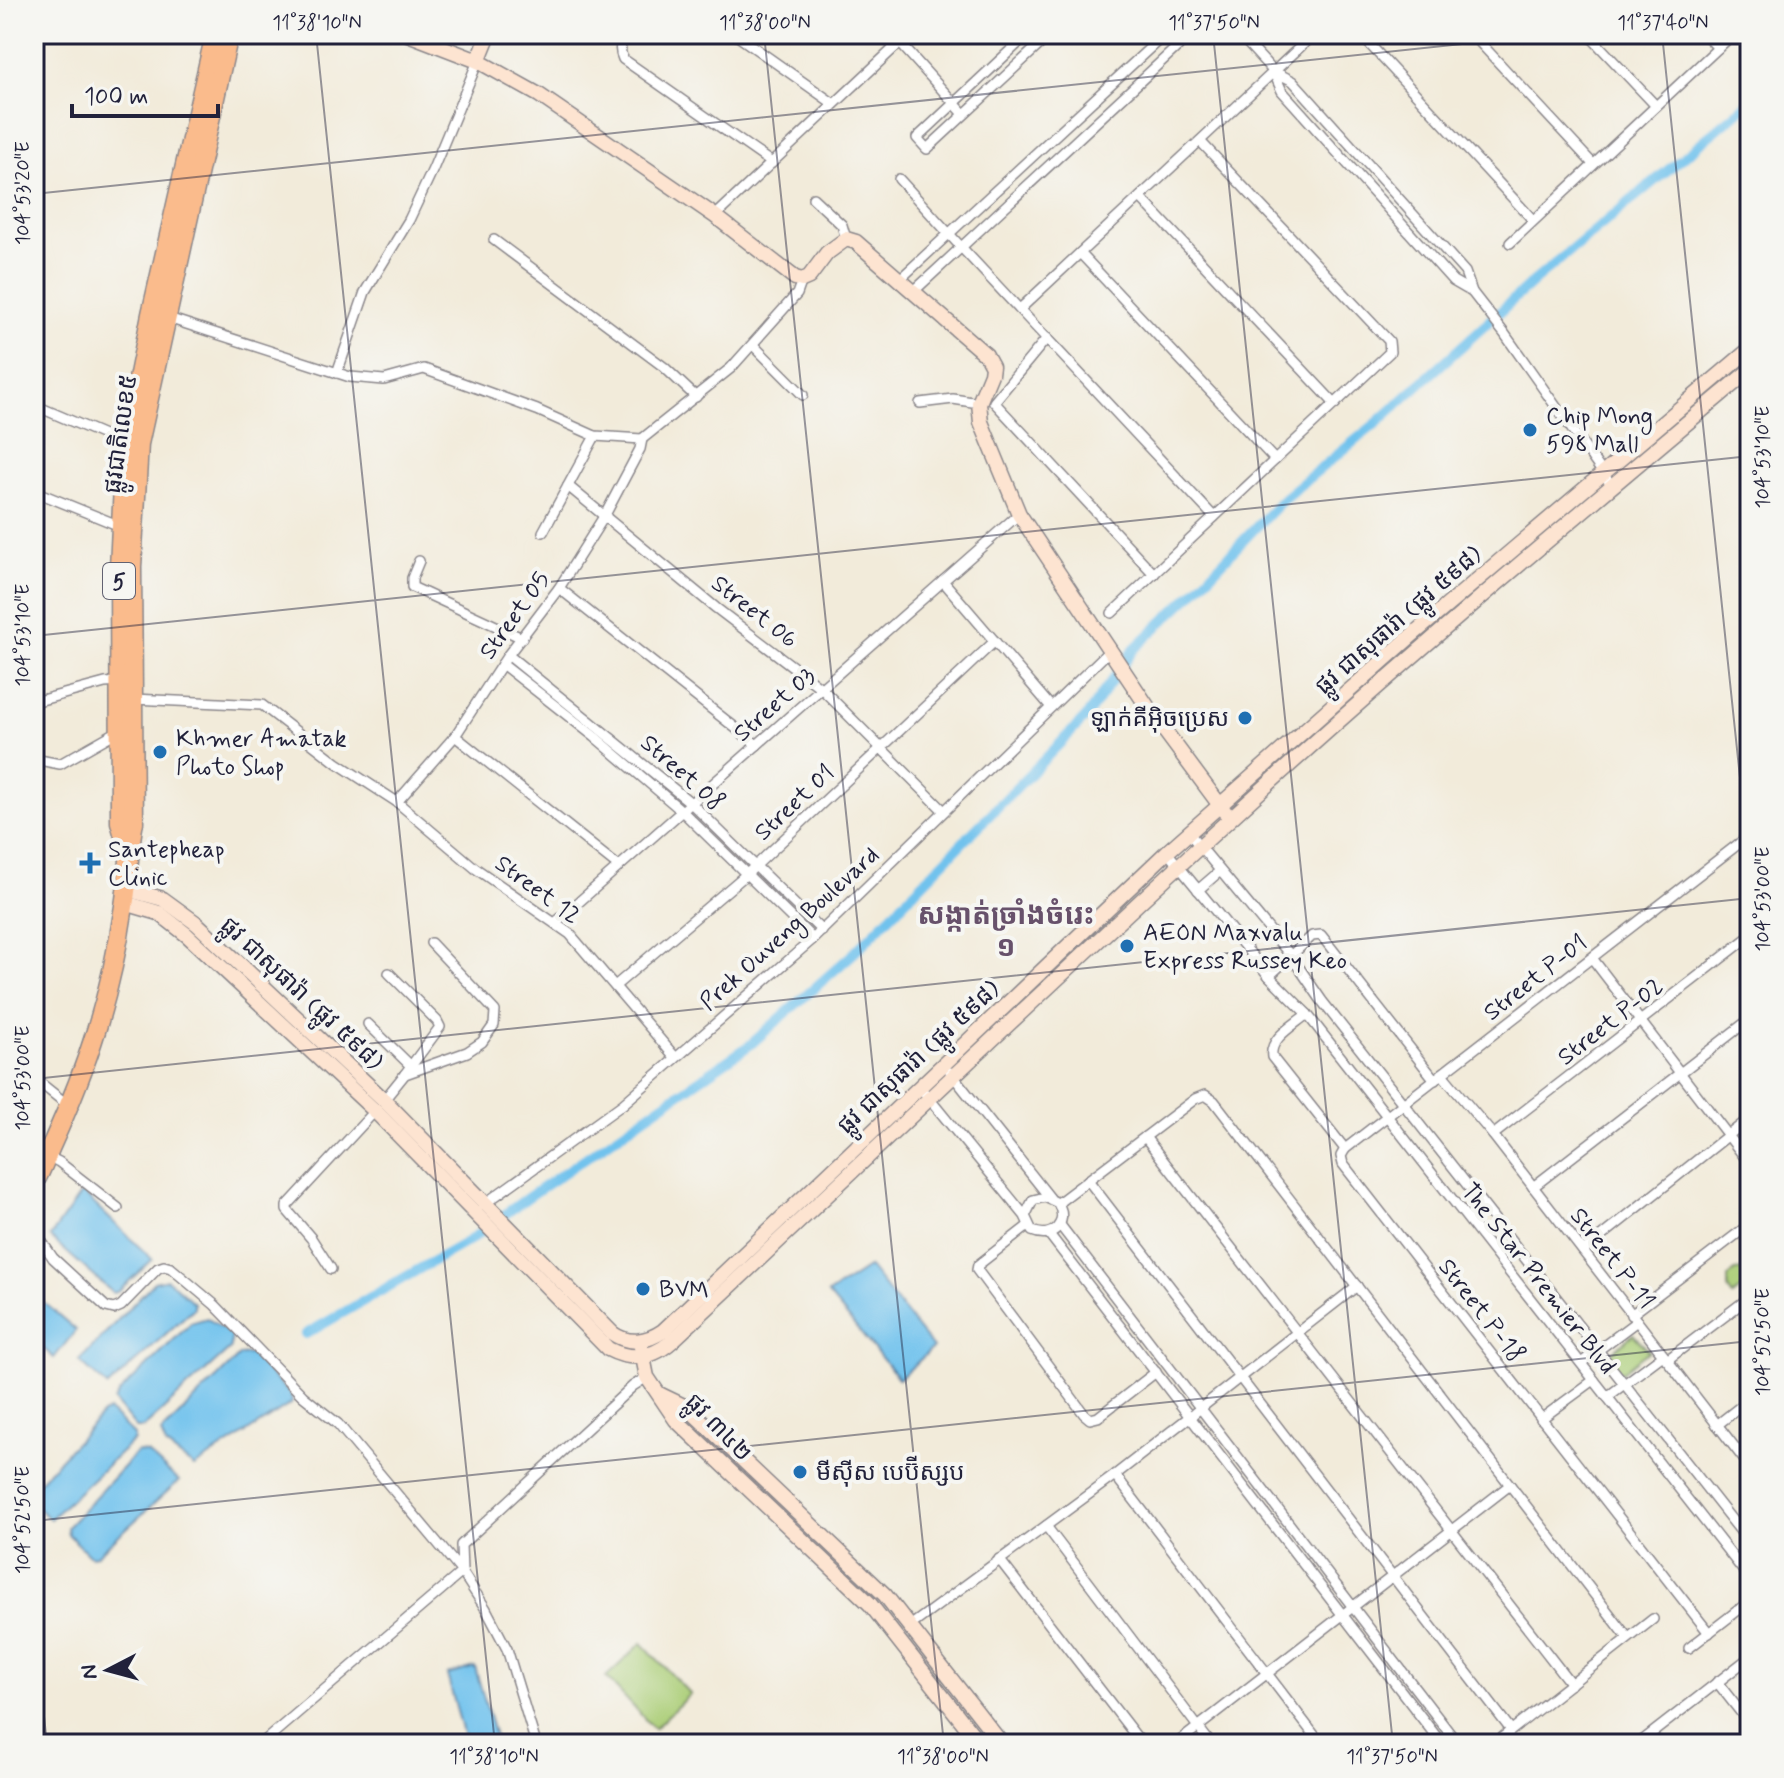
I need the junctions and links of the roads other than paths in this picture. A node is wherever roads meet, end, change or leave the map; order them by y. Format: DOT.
graph roads {
  1 [pos="215,34"];
  2 [pos="229,34"];
  3 [pos="408,34"];
  4 [pos="489,34"];
  5 [pos="627,34"];
  6 [pos="735,34"];
  7 [pos="878,34"];
  8 [pos="909,34"];
  9 [pos="1028,34"];
  10 [pos="1051,34"];
  11 [pos="1191,34"];
  12 [pos="1239,34"];
  13 [pos="1314,34"];
  14 [pos="1360,34"];
  15 [pos="1472,34"];
  16 [pos="1588,34"];
  17 [pos="1705,34"];
  18 [pos="1733,34"];
  19 [pos="1162,37"];
  20 [pos="898,45"];
  21 [pos="1718,48"];
  22 [pos="1171,53"];
  23 [pos="478,61"];
  24 [pos="215,67"];
  25 [pos="1273,71"];
  26 [pos="954,103"];
  27 [pos="834,104"];
  28 [pos="1656,106"];
  29 [pos="964,114"];
  30 [pos="1073,119"];
  31 [pos="1085,132"];
  32 [pos="1200,141"];
  33 [pos="772,163"];
  34 [pos="1593,164"];
  35 [pos="899,179"];
  36 [pos="1390,189"];
  37 [pos="1140,197"];
  38 [pos="813,198"];
  39 [pos="1379,199"];
  40 [pos="715,216"];
  41 [pos="1533,220"];
  42 [pos="948,234"];
  43 [pos="846,239"];
  44 [pos="494,240"];
  45 [pos="1438,242"];
  46 [pos="1510,243"];
  47 [pos="961,247"];
  48 [pos="1080,253"];
  49 [pos="1427,253"];
  50 [pos="900,279"];
  51 [pos="802,280"];
  52 [pos="914,291"];
  53 [pos="1472,292"];
  54 [pos="1020,309"];
  55 [pos="158,316"];
  56 [pos="1047,338"];
  57 [pos="754,346"];
  58 [pos="1750,349"];
  59 [pos="1750,370"];
  60 [pos="337,373"];
  61 [pos="803,395"];
  62 [pos="696,397"];
  63 [pos="920,403"];
  64 [pos="979,403"];
  65 [pos="1335,404"];
  66 [pos="34,405"];
  67 [pos="595,436"];
  68 [pos="642,439"];
  69 [pos="125,444"];
  70 [pos="1275,460"];
  71 [pos="1602,474"];
  72 [pos="568,486"];
  73 [pos="1612,486"];
  74 [pos="34,491"];
  75 [pos="128,492"];
  76 [pos="1019,514"];
  77 [pos="605,515"];
  78 [pos="1214,517"];
  79 [pos="120,526"];
  80 [pos="543,532"];
  81 [pos="419,561"];
  82 [pos="1154,574"];
  83 [pos="943,581"];
  84 [pos="559,588"];
  85 [pos="1112,613"];
  86 [pos="522,638"];
  87 [pos="995,641"];
  88 [pos="1112,653"];
  89 [pos="505,660"];
  90 [pos="120,682"];
  91 [pos="821,688"];
  92 [pos="1351,689"];
  93 [pos="133,699"];
  94 [pos="34,702"];
  95 [pos="1361,702"];
  96 [pos="1051,707"];
  97 [pos="120,730"];
  98 [pos="598,732"];
  99 [pos="455,736"];
  100 [pos="757,745"];
  101 [pos="882,747"];
  102 [pos="34,759"];
  103 [pos="397,802"];
  104 [pos="691,803"];
  105 [pos="1219,805"];
  106 [pos="682,811"];
  107 [pos="944,811"];
  108 [pos="1230,818"];
  109 [pos="1189,833"];
  110 [pos="1750,835"];
  111 [pos="1199,846"];
  112 [pos="128,849"];
  113 [pos="1167,852"];
  114 [pos="1178,865"];
  115 [pos="755,866"];
  116 [pos="619,867"];
  117 [pos="1220,871"];
  118 [pos="747,874"];
  119 [pos="1198,890"];
  120 [pos="126,896"];
  121 [pos="555,923"];
  122 [pos="822,931"];
  123 [pos="1750,936"];
  124 [pos="813,939"];
  125 [pos="431,943"];
  126 [pos="1294,954"];
  127 [pos="1592,958"];
  128 [pos="389,973"];
  129 [pos="1269,976"];
  130 [pos="615,986"];
  131 [pos="1307,1014"];
  132 [pos="1750,1019"];
  133 [pos="1642,1022"];
  134 [pos="368,1024"];
  135 [pos="973,1035"];
  136 [pos="984,1046"];
  137 [pos="675,1057"];
  138 [pos="942,1064"];
  139 [pos="408,1070"];
  140 [pos="1681,1073"];
  141 [pos="952,1076"];
  142 [pos="1439,1077"];
  143 [pos="34,1078"];
  144 [pos="924,1092"];
  145 [pos="1404,1104"];
  146 [pos="380,1105"];
  147 [pos="69,1110"];
  148 [pos="1387,1117"];
  149 [pos="1750,1118"];
  150 [pos="1728,1134"];
  151 [pos="1493,1135"];
  152 [pos="1145,1137"];
  153 [pos="1345,1149"];
  154 [pos="44,1153"];
  155 [pos="1750,1164"];
  156 [pos="1088,1180"];
  157 [pos="34,1183"];
  158 [pos="1533,1187"];
  159 [pos="1054,1201"];
  160 [pos="118,1208"];
  161 [pos="482,1210"];
  162 [pos="1025,1216"];
  163 [pos="1750,1224"];
  164 [pos="1060,1225"];
  165 [pos="1028,1226"];
  166 [pos="34,1230"];
  167 [pos="504,1234"];
  168 [pos="1049,1234"];
  169 [pos="1583,1251"];
  170 [pos="331,1269"];
  171 [pos="1357,1286"];
  172 [pos="1750,1297"];
  173 [pos="1634,1318"];
  174 [pos="1297,1333"];
  175 [pos="641,1341"];
  176 [pos="1598,1350"];
  177 [pos="642,1357"];
  178 [pos="1665,1358"];
  179 [pos="1581,1363"];
  180 [pos="1156,1372"];
  181 [pos="647,1377"];
  182 [pos="1240,1377"];
  183 [pos="1594,1380"];
  184 [pos="1625,1384"];
  185 [pos="661,1395"];
  186 [pos="1607,1397"];
  187 [pos="1750,1399"];
  188 [pos="1200,1408"];
  189 [pos="1190,1416"];
  190 [pos="1541,1419"];
  191 [pos="1717,1425"];
  192 [pos="1750,1467"];
  193 [pos="1115,1475"];
  194 [pos="1510,1485"];
  195 [pos="1046,1526"];
  196 [pos="1452,1529"];
  197 [pos="1750,1543"];
  198 [pos="999,1559"];
  199 [pos="462,1572"];
  200 [pos="1393,1576"];
  201 [pos="1750,1579"];
  202 [pos="1750,1601"];
  203 [pos="1353,1607"];
  204 [pos="1343,1615"];
  205 [pos="1653,1619"];
  206 [pos="910,1626"];
  207 [pos="1709,1633"];
  208 [pos="1628,1638"];
  209 [pos="1689,1648"];
  210 [pos="1750,1657"];
  211 [pos="1266,1674"];
  212 [pos="1717,1682"];
  213 [pos="1571,1684"];
  214 [pos="1750,1724"];
  215 [pos="1198,1727"];
  216 [pos="1511,1730"];
  217 [pos="261,1744"];
  218 [pos="536,1744"];
  219 [pos="980,1744"];
  220 [pos="1002,1744"];
  221 [pos="1142,1744"];
  222 [pos="1176,1744"];
  223 [pos="1211,1744"];
  224 [pos="1321,1744"];
  225 [pos="1442,1744"];
  226 [pos="1458,1744"];
  227 [pos="1494,1744"];
  228 [pos="1638,1744"];
  1 -- 24 [label="highway, ផ្លូវជាតិលេខ៥ / 5"];
  2 -- 24 [label="highway, ផ្លូវជាតិលេខ៥ / 5"];
  3 -- 23 [label="main road"];
  4 -- 23 [label="main road"];
  5 -- 33 [label="street"];
  6 -- 27 [label="street"];
  7 -- 20 [label="street"];
  8 -- 20 [label="street"];
  9 -- 26 [label="street"];
  10 -- 29 [label="street"];
  11 -- 22 [label="street"];
  12 -- 25 [label="street"];
  13 -- 25 [label="street"];
  14 -- 41 [label="street"];
  15 -- 34 [label="street"];
  16 -- 28 [label="street"];
  17 -- 21 [label="street"];
  18 -- 21 [label="street"];
  19 -- 22 [label="street"];
  19 -- 30 [label="street"];
  20 -- 26 [label="street"];
  20 -- 27 [label="street"];
  21 -- 28 [label="street"];
  22 -- 31 [label="street"];
  23 -- 40 [label="main road"];
  23 -- 60 [label="street"];
  24 -- 55 [label="highway, ផ្លូវជាតិលេខ៥ / 5"];
  25 -- 32 [label="street"];
  25 -- 36 [label="street"];
  25 -- 39 [label="street"];
  26 -- 29 [label="street"];
  26 -- 29 [label="street"];
  27 -- 33 [label="street"];
  28 -- 34 [label="street"];
  30 -- 31 [label="street"];
  30 -- 42 [label="street"];
  31 -- 47 [label="street"];
  32 -- 37 [label="street"];
  32 -- 65 [label="street"];
  33 -- 40 [label="street"];
  34 -- 41 [label="street"];
  35 -- 42 [label="street"];
  36 -- 39 [label="street"];
  36 -- 45 [label="street"];
  37 -- 48 [label="street"];
  37 -- 65 [label="street"];
  38 -- 43 [label="street"];
  39 -- 49 [label="street"];
  40 -- 51 [label="main road"];
  41 -- 46 [label="street"];
  42 -- 47 [label="street"];
  42 -- 50 [label="street"];
  43 -- 50 [label="main road"];
  43 -- 51 [label="main road"];
  44 -- 62 [label="street"];
  45 -- 49 [label="street"];
  45 -- 53 [label="street"];
  47 -- 52 [label="street"];
  47 -- 54 [label="street"];
  48 -- 54 [label="street"];
  48 -- 70 [label="street"];
  49 -- 53 [label="street"];
  50 -- 52 [label="main road"];
  51 -- 57 [label="street"];
  52 -- 64 [label="main road"];
  53 -- 71 [label="street"];
  54 -- 56 [label="street"];
  55 -- 60 [label="street"];
  55 -- 69 [label="highway, ផ្លូវជាតិលេខ៥ / 5"];
  55 -- 75 [label="highway, ផ្លូវជាតិលេខ៥ / 5"];
  56 -- 78 [label="street"];
  56 -- 82 [label="street"];
  57 -- 61 [label="street"];
  57 -- 62 [label="street"];
  58 -- 71 [label="main road, ផ្លូវ ជាសុផារ៉ា (ផ្លូវ ៥៩៨)"];
  59 -- 73 [label="main road, ផ្លូវ ជាសុផារ៉ា (ផ្លូវ ៥៩៨)"];
  60 -- 67 [label="street"];
  62 -- 68 [label="street"];
  63 -- 64 [label="street"];
  64 -- 76 [label="main road"];
  65 -- 70 [label="street"];
  66 -- 69 [label="street"];
  67 -- 68 [label="street"];
  67 -- 72 [label="street"];
  68 -- 77 [label="street, Street 05"];
  69 -- 75 [label="highway, ផ្លូវជាតិលេខ៥ / 5"];
  70 -- 78 [label="street"];
  71 -- 73 [label="street"];
  71 -- 92 [label="main road, ផ្លូវ ជាសុផារ៉ា (ផ្លូវ ៥៩៨)"];
  72 -- 77 [label="street, Street 06"];
  72 -- 80 [label="street"];
  73 -- 95 [label="main road, ផ្លូវ ជាសុផារ៉ា (ផ្លូវ ៥៩៨)"];
  74 -- 79 [label="street"];
  75 -- 79 [label="highway, ផ្លូវជាតិលេខ៥ / 5"];
  75 -- 93 [label="highway, ផ្លូវជាតិលេខ៥ / 5"];
  76 -- 83 [label="street, Street 03"];
  76 -- 88 [label="main road"];
  77 -- 84 [label="street, Street 05"];
  77 -- 91 [label="street, Street 06"];
  78 -- 82 [label="street"];
  79 -- 90 [label="highway, ផ្លូវជាតិលេខ៥ / 5"];
  81 -- 86 [label="street"];
  82 -- 85 [label="street"];
  83 -- 87 [label="street"];
  83 -- 91 [label="street, Street 03"];
  84 -- 86 [label="street, Street 05"];
  84 -- 100 [label="street"];
  86 -- 89 [label="street, Street 05"];
  87 -- 96 [label="street"];
  87 -- 101 [label="street, Street 01"];
  88 -- 96 [label="street, Prek Ouveng Boulevard"];
  88 -- 105 [label="main road"];
  89 -- 98 [label="street"];
  89 -- 99 [label="street, Street 05"];
  90 -- 94 [label="street"];
  90 -- 97 [label="highway, ផ្លូវជាតិលេខ៥ / 5"];
  91 -- 100 [label="street, Street 03"];
  91 -- 101 [label="street, Street 06"];
  92 -- 95 [label="main road"];
  92 -- 105 [label="main road, ផ្លូវ ជាសុផារ៉ា (ផ្លូវ ៥៩៨)"];
  93 -- 103 [label="street, Street 12"];
  93 -- 112 [label="highway, ផ្លូវជាតិលេខ៥ / 5"];
  95 -- 108 [label="main road, ផ្លូវ ជាសុផារ៉ា (ផ្លូវ ៥៩៨)"];
  96 -- 107 [label="street, Prek Ouveng Boulevard"];
  97 -- 102 [label="street"];
  97 -- 112 [label="highway, ផ្លូវជាតិលេខ៥ / 5"];
  98 -- 104 [label="street, Street 08"];
  98 -- 106 [label="street"];
  99 -- 103 [label="street, Street 05"];
  99 -- 116 [label="street"];
  100 -- 104 [label="street, Street 03"];
  101 -- 107 [label="street, Street 06"];
  101 -- 115 [label="street, Street 01"];
  103 -- 121 [label="street, Street 12"];
  104 -- 106 [label="street, Street 03"];
  104 -- 115 [label="street, Street 08"];
  105 -- 108 [label="main road"];
  105 -- 109 [label="main road, ផ្លូវ ជាសុផារ៉ា (ផ្លូវ ៥៩៨)"];
  106 -- 116 [label="street, Street 03"];
  106 -- 118 [label="street"];
  107 -- 122 [label="street, Prek Ouveng Boulevard"];
  108 -- 111 [label="main road, ផ្លូវ ជាសុផារ៉ា (ផ្លូវ ៥៩៨)"];
  109 -- 111 [label="street, The Star Premier Blvd"];
  109 -- 113 [label="main road, ផ្លូវ ជាសុផារ៉ា (ផ្លូវ ៥៩៨)"];
  110 -- 127 [label="street, Street P-01"];
  111 -- 114 [label="main road, ផ្លូវ ជាសុផារ៉ា (ផ្លូវ ៥៩៨)"];
  111 -- 117 [label="street, The Star Premier Blvd"];
  112 -- 120 [label="highway, ផ្លូវជាតិលេខ៥ / 5"];
  113 -- 114 [label="street, The Star Premier Blvd"];
  113 -- 135 [label="main road, ផ្លូវ ជាសុផារ៉ា (ផ្លូវ ៥៩៨)"];
  114 -- 119 [label="street, The Star Premier Blvd"];
  114 -- 136 [label="main road, ផ្លូវ ជាសុផារ៉ា (ផ្លូវ ៥៩៨)"];
  115 -- 118 [label="street, Street 01"];
  115 -- 122 [label="street, Street 08"];
  116 -- 121 [label="street, Street 03"];
  117 -- 119 [label="street"];
  117 -- 126 [label="street, The Star Premier Blvd"];
  118 -- 124 [label="street"];
  118 -- 130 [label="street, Street 01"];
  119 -- 129 [label="street, The Star Premier Blvd"];
  120 -- 146 [label="main road, ផ្លូវ ជាសុផារ៉ា (ផ្លូវ ៥៩៨)"];
  120 -- 147 [label="highway, ផ្លូវជាតិលេខ៥ / 5"];
  121 -- 130 [label="street, Street 12"];
  122 -- 124 [label="street, Prek Ouveng Boulevard"];
  123 -- 133 [label="street, Street P-02"];
  124 -- 137 [label="street, Prek Ouveng Boulevard"];
  125 -- 139 [label="street"];
  126 -- 129 [label="street"];
  126 -- 142 [label="street, Street P-11"];
  126 -- 145 [label="street, The Star Premier Blvd"];
  127 -- 133 [label="street"];
  127 -- 142 [label="street, Street P-01"];
  128 -- 139 [label="street"];
  129 -- 131 [label="street, The Star Premier Blvd"];
  130 -- 137 [label="street, Street 12"];
  131 -- 148 [label="street, The Star Premier Blvd"];
  131 -- 153 [label="street, Street P-18"];
  132 -- 140 [label="street"];
  133 -- 140 [label="street"];
  133 -- 151 [label="street, Street P-02"];
  134 -- 139 [label="street"];
  135 -- 136 [label="main road"];
  135 -- 138 [label="main road, ផ្លូវ ជាសុផារ៉ា (ផ្លូវ ៥៩៨)"];
  136 -- 141 [label="main road, ផ្លូវ ជាសុផារ៉ា (ផ្លូវ ៥៩៨)"];
  137 -- 161 [label="street, Prek Ouveng Boulevard"];
  138 -- 141 [label="street"];
  138 -- 144 [label="main road, ផ្លូវ ជាសុផារ៉ា (ផ្លូវ ៥៩៨)"];
  139 -- 146 [label="street"];
  140 -- 150 [label="street"];
  140 -- 158 [label="street"];
  141 -- 144 [label="main road, ផ្លូវ ជាសុផារ៉ា (ផ្លូវ ៥៩៨)"];
  141 -- 159 [label="street"];
  142 -- 145 [label="street, Street P-01"];
  142 -- 151 [label="street, Street P-11"];
  143 -- 147 [label="street"];
  144 -- 162 [label="street"];
  144 -- 175 [label="main road, ផ្លូវ ជាសុផារ៉ា (ផ្លូវ ៥៩៨)"];
  144 -- 177 [label="main road, ផ្លូវ ជាសុផារ៉ា (ផ្លូវ ៥៩៨)"];
  145 -- 148 [label="street, Street P-01"];
  145 -- 176 [label="street, The Star Premier Blvd"];
  146 -- 161 [label="main road, ផ្លូវ ជាសុផារ៉ា (ផ្លូវ ៥៩៨)"];
  146 -- 170 [label="street"];
  147 -- 154 [label="highway, ផ្លូវជាតិលេខ៥ / 5"];
  148 -- 153 [label="street, Street P-01"];
  148 -- 179 [label="street, The Star Premier Blvd"];
  149 -- 150 [label="street"];
  150 -- 155 [label="street"];
  150 -- 169 [label="street"];
  151 -- 158 [label="street, Street P-11"];
  152 -- 156 [label="street"];
  152 -- 171 [label="street"];
  152 -- 174 [label="street"];
  153 -- 190 [label="street, Street P-18"];
  154 -- 157 [label="highway, ផ្លូវជាតិលេខ៥ / 5"];
  154 -- 160 [label="street"];
  156 -- 159 [label="street"];
  156 -- 182 [label="street"];
  158 -- 169 [label="street, Street P-11"];
  159 -- 162 [label="street"];
  159 -- 164 [label="street"];
  161 -- 167 [label="main road, ផ្លូវ ជាសុផារ៉ា (ផ្លូវ ៥៩៨)"];
  162 -- 165 [label="street"];
  163 -- 173 [label="street"];
  164 -- 168 [label="street"];
  164 -- 188 [label="street"];
  165 -- 168 [label="street"];
  165 -- 180 [label="street"];
  166 -- 199 [label="street"];
  167 -- 175 [label="main road, ផ្លូវ ជាសុផារ៉ា (ផ្លូវ ៥៩៨)"];
  167 -- 177 [label="main road, ផ្លូវ ជាសុផារ៉ា (ផ្លូវ ៥៩៨)"];
  168 -- 180 [label="street"];
  169 -- 173 [label="street, Street P-11"];
  171 -- 174 [label="street"];
  171 -- 194 [label="street"];
  172 -- 178 [label="street"];
  173 -- 176 [label="street"];
  173 -- 178 [label="street, Street P-11"];
  174 -- 182 [label="street"];
  174 -- 196 [label="street"];
  175 -- 177 [label="main road"];
  176 -- 179 [label="street"];
  176 -- 184 [label="street, The Star Premier Blvd"];
  177 -- 181 [label="main road"];
  178 -- 184 [label="street"];
  178 -- 191 [label="street, Street P-11"];
  179 -- 183 [label="street, The Star Premier Blvd"];
  180 -- 189 [label="street"];
  181 -- 185 [label="main road"];
  181 -- 199 [label="street"];
  182 -- 188 [label="street"];
  182 -- 200 [label="street"];
  183 -- 186 [label="street, The Star Premier Blvd"];
  183 -- 190 [label="street"];
  184 -- 186 [label="street"];
  184 -- 197 [label="street, The Star Premier Blvd"];
  185 -- 206 [label="main road, ផ្លូវ ៣៤២"];
  185 -- 219 [label="main road, ផ្លូវ ៣៤២"];
  186 -- 201 [label="street, The Star Premier Blvd"];
  187 -- 191 [label="street"];
  188 -- 189 [label="street"];
  188 -- 203 [label="street"];
  189 -- 193 [label="street"];
  189 -- 204 [label="street"];
  190 -- 207 [label="street, Street P-18"];
  191 -- 192 [label="street, Street P-11"];
  193 -- 195 [label="street"];
  193 -- 211 [label="street"];
  194 -- 196 [label="street"];
  194 -- 208 [label="street"];
  195 -- 198 [label="street"];
  195 -- 215 [label="street"];
  196 -- 200 [label="street"];
  196 -- 213 [label="street"];
  198 -- 206 [label="street"];
  198 -- 221 [label="street"];
  199 -- 217 [label="street"];
  199 -- 218 [label="street"];
  200 -- 203 [label="street"];
  200 -- 216 [label="street"];
  202 -- 207 [label="street"];
  203 -- 204 [label="street"];
  203 -- 226 [label="street"];
  204 -- 211 [label="street"];
  204 -- 225 [label="street"];
  205 -- 208 [label="street"];
  206 -- 220 [label="main road, ផ្លូវ ៣៤២"];
  207 -- 209 [label="street"];
  208 -- 213 [label="street"];
  210 -- 212 [label="street"];
  211 -- 215 [label="street"];
  211 -- 224 [label="street"];
  212 -- 214 [label="street"];
  212 -- 228 [label="street"];
  213 -- 216 [label="street"];
  215 -- 222 [label="street"];
  215 -- 223 [label="street"];
  216 -- 227 [label="street"];
}
